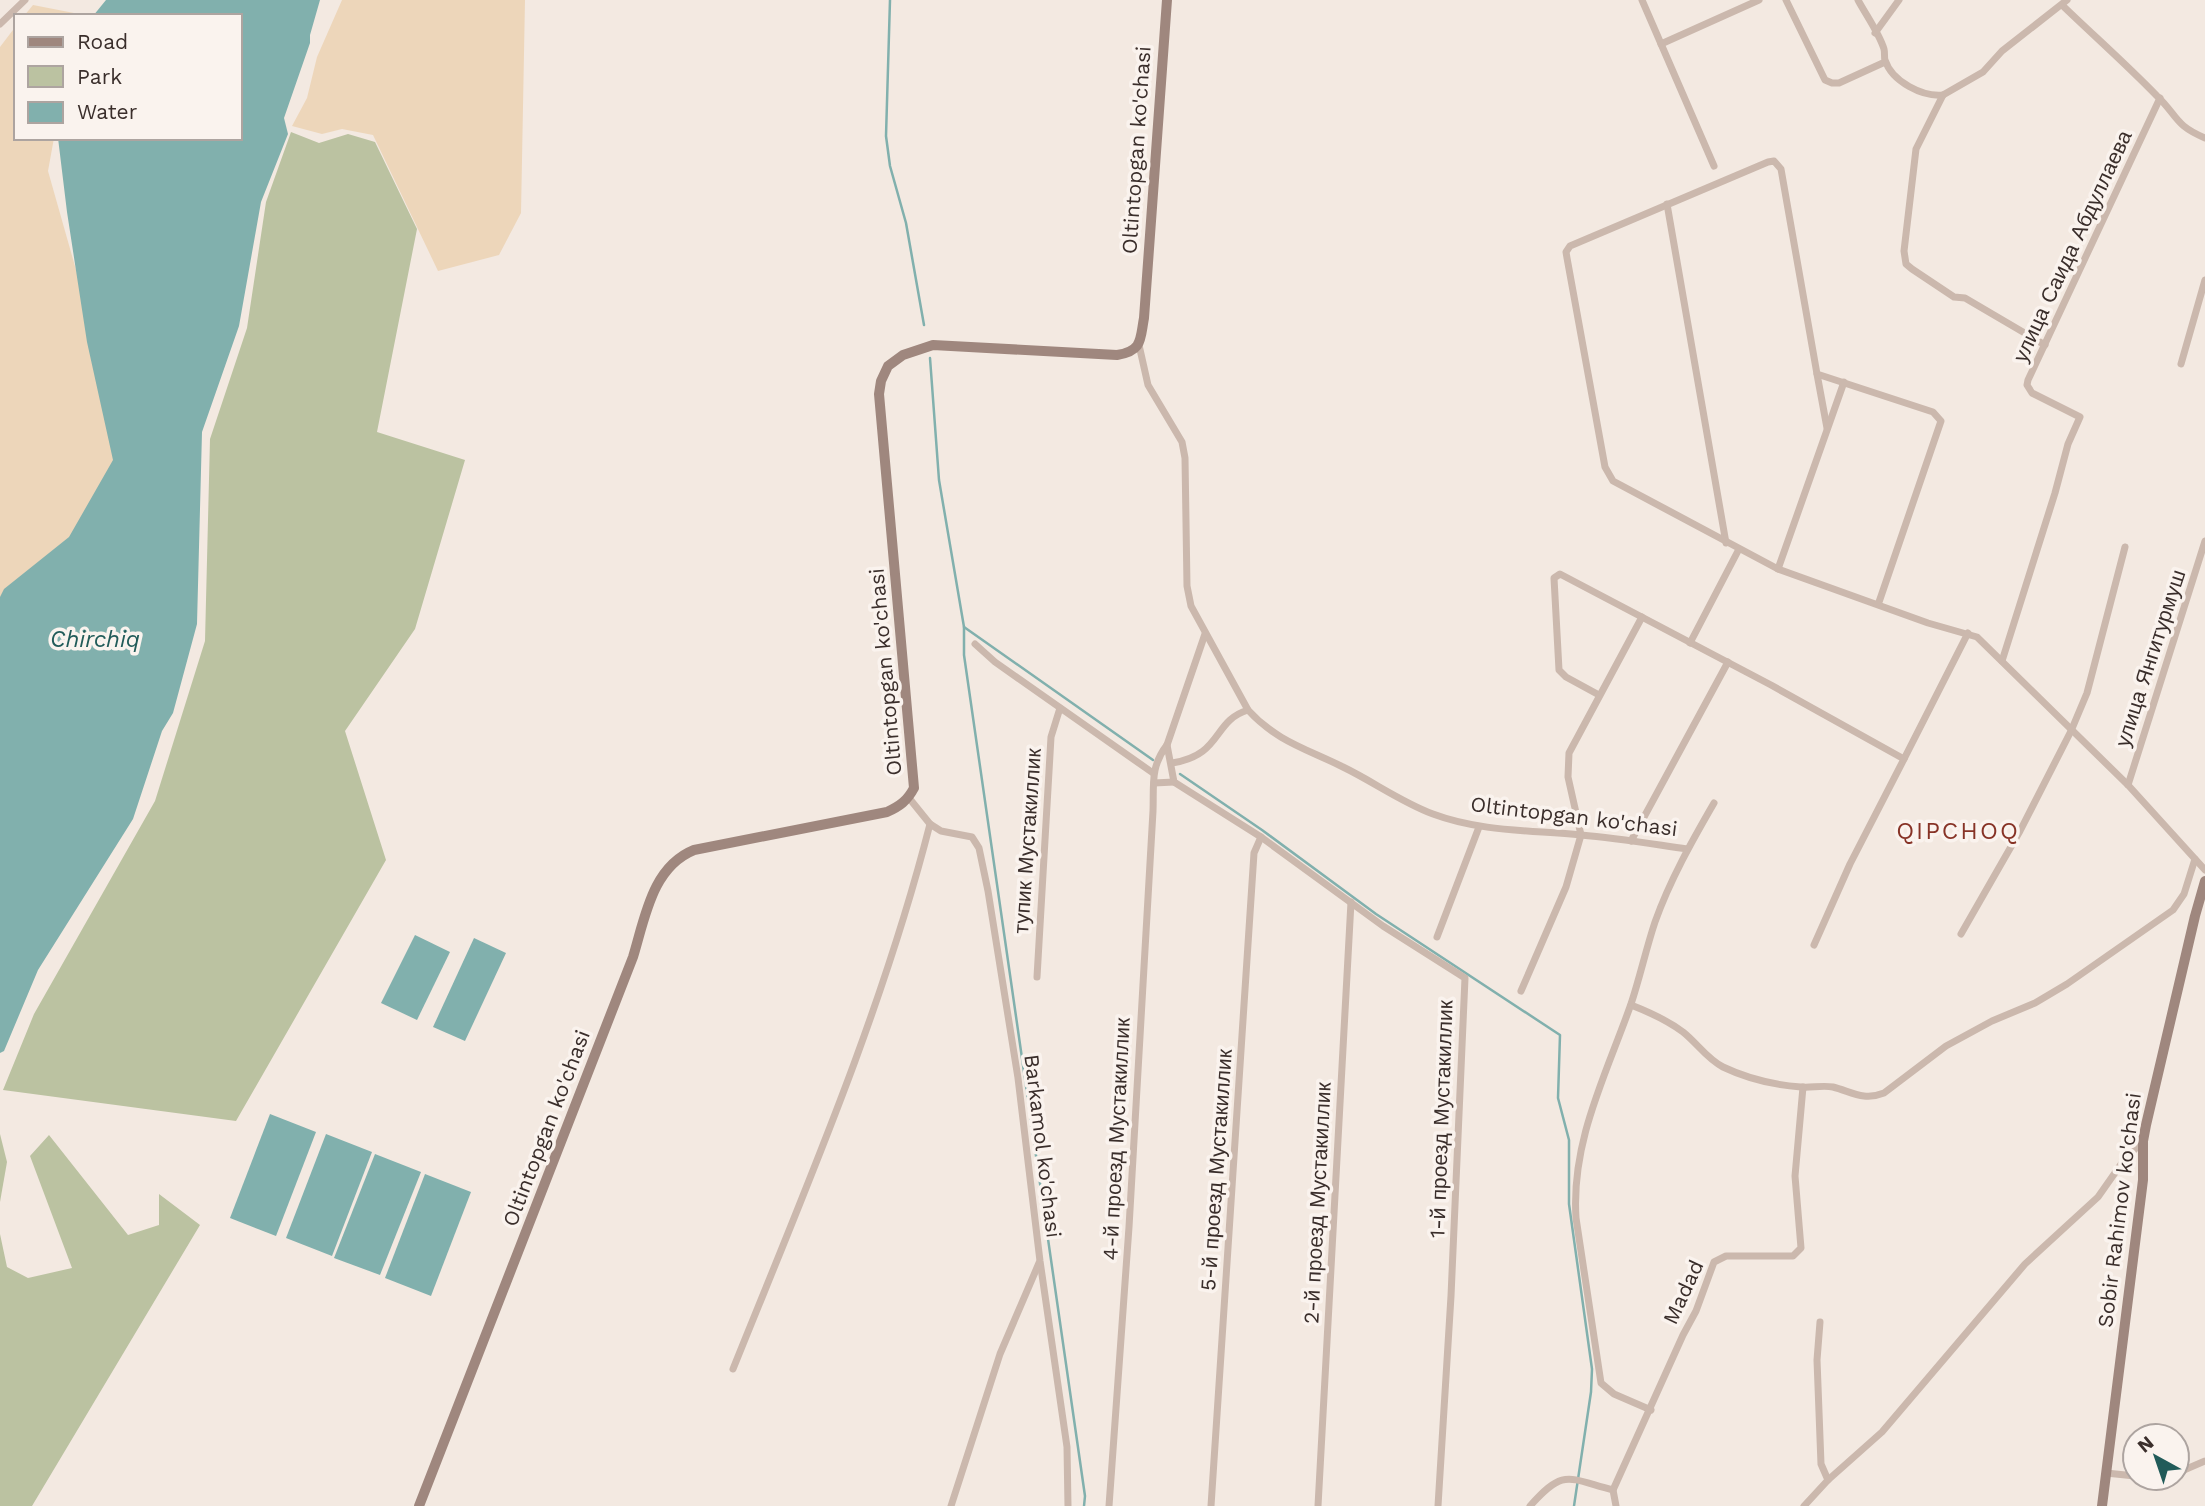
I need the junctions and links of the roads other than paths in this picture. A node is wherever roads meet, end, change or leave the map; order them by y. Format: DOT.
graph roads {
  1 [pos="25,0"];
  2 [pos="1167,0"];
  3 [pos="1642,0"];
  4 [pos="1759,0"];
  5 [pos="1786,0"];
  6 [pos="1858,0"];
  7 [pos="1899,0"];
  8 [pos="2064,2"];
  9 [pos="0,24"];
  10 [pos="1875,33"];
  11 [pos="1661,44"];
  12 [pos="1885,62"];
  13 [pos="1943,95"];
  14 [pos="2160,98"];
  15 [pos="2205,138"];
  16 [pos="1714,166"];
  17 [pos="1667,204"];
  18 [pos="2205,281"];
  19 [pos="1139,345"];
  20 [pos="2045,345"];
  21 [pos="2181,364"];
  22 [pos="1817,373"];
  23 [pos="1844,382"];
  24 [pos="1827,432"];
  25 [pos="2205,541"];
  26 [pos="1726,543"];
  27 [pos="2125,547"];
  28 [pos="1739,549"];
  29 [pos="1778,569"];
  30 [pos="1878,605"];
  31 [pos="1642,617"];
  32 [pos="1205,634"];
  33 [pos="1968,634"];
  34 [pos="1690,643"];
  35 [pos="975,644"];
  36 [pos="2003,661"];
  37 [pos="1728,662"];
  38 [pos="1599,695"];
  39 [pos="1060,708"];
  40 [pos="1248,710"];
  41 [pos="2071,731"];
  42 [pos="1167,746"];
  43 [pos="1904,759"];
  44 [pos="1172,763"];
  45 [pos="1153,773"];
  46 [pos="1174,782"];
  47 [pos="1154,783"];
  48 [pos="2127,785"];
  49 [pos="909,798"];
  50 [pos="1714,803"];
  51 [pos="930,824"];
  52 [pos="1479,827"];
  53 [pos="1581,835"];
  54 [pos="1261,837"];
  55 [pos="1631,841"];
  56 [pos="1687,849"];
  57 [pos="2195,859"];
  58 [pos="2205,870"];
  59 [pos="2205,881"];
  60 [pos="1351,902"];
  61 [pos="1961,934"];
  62 [pos="1437,937"];
  63 [pos="1814,945"];
  64 [pos="1037,977"];
  65 [pos="1521,991"];
  66 [pos="1631,1005"];
  67 [pos="1802,1087"];
  68 [pos="2143,1141"];
  69 [pos="1040,1261"];
  70 [pos="1820,1322"];
  71 [pos="733,1369"];
  72 [pos="1651,1410"];
  73 [pos="2106,1473"];
  74 [pos="2121,1475"];
  75 [pos="1828,1480"];
  76 [pos="1613,1490"];
  77 [pos="419,1506"];
  78 [pos="951,1506"];
  79 [pos="1069,1506"];
  80 [pos="1109,1506"];
  81 [pos="1211,1506"];
  82 [pos="1318,1506"];
  83 [pos="1438,1506"];
  84 [pos="1530,1506"];
  85 [pos="1616,1506"];
  86 [pos="1804,1506"];
  87 [pos="2102,1506"];
  1 -- 9 [label="street"];
  2 -- 19 [label="street, Oltintopgan ko'chasi"];
  3 -- 11 [label="street"];
  4 -- 11 [label="street"];
  5 -- 12 [label="street"];
  6 -- 10 [label="street"];
  7 -- 10 [label="street"];
  8 -- 13 [label="street"];
  8 -- 14 [label="street"];
  10 -- 12 [label="street"];
  11 -- 16 [label="street"];
  12 -- 13 [label="street"];
  13 -- 20 [label="street"];
  14 -- 15 [label="street"];
  14 -- 20 [label="street, улица Саида Абдуллаева"];
  17 -- 22 [label="street"];
  17 -- 26 [label="street"];
  17 -- 26 [label="street"];
  18 -- 21 [label="street"];
  19 -- 32 [label="street, Oltintopgan ko'chasi"];
  19 -- 49 [label="street, Oltintopgan ko'chasi"];
  20 -- 36 [label="street, улица Саида Абдуллаева"];
  22 -- 23 [label="street"];
  22 -- 24 [label="street"];
  23 -- 24 [label="street"];
  23 -- 30 [label="street"];
  24 -- 29 [label="street"];
  25 -- 48 [label="street, улица Янгитурмуш"];
  26 -- 28 [label="street"];
  27 -- 41 [label="street"];
  28 -- 29 [label="street"];
  28 -- 34 [label="street"];
  29 -- 30 [label="street"];
  30 -- 33 [label="street"];
  31 -- 34 [label="street"];
  31 -- 38 [label="street"];
  31 -- 38 [label="street"];
  32 -- 40 [label="street, Oltintopgan ko'chasi"];
  32 -- 42 [label="street"];
  33 -- 36 [label="street"];
  33 -- 43 [label="street"];
  34 -- 37 [label="street"];
  35 -- 39 [label="street"];
  36 -- 41 [label="street"];
  37 -- 43 [label="street"];
  37 -- 55 [label="street"];
  38 -- 53 [label="street"];
  39 -- 45 [label="street"];
  39 -- 64 [label="street, тупик Мустакиллик"];
  40 -- 44 [label="street"];
  40 -- 52 [label="street, Oltintopgan ko'chasi"];
  41 -- 48 [label="street"];
  41 -- 61 [label="street"];
  42 -- 44 [label="street"];
  42 -- 45 [label="street"];
  43 -- 63 [label="street"];
  44 -- 46 [label="street"];
  45 -- 47 [label="street, 4-й проезд Мустакиллик"];
  46 -- 47 [label="street"];
  46 -- 54 [label="street, 1-й проезд Мустакиллик"];
  47 -- 80 [label="street, 4-й проезд Мустакиллик"];
  48 -- 57 [label="street"];
  49 -- 51 [label="street"];
  49 -- 77 [label="street, Oltintopgan ko'chasi"];
  50 -- 56 [label="street"];
  51 -- 69 [label="street, Barkamol ko'chasi"];
  51 -- 71 [label="street"];
  52 -- 53 [label="street, Oltintopgan ko'chasi"];
  52 -- 62 [label="street"];
  53 -- 55 [label="street, Oltintopgan ko'chasi"];
  53 -- 65 [label="street"];
  54 -- 60 [label="street, 1-й проезд Мустакиллик"];
  54 -- 81 [label="street, 5-й проезд Мустакиллик"];
  55 -- 56 [label="street, Oltintopgan ko'chasi"];
  56 -- 66 [label="street"];
  57 -- 58 [label="street"];
  57 -- 67 [label="street"];
  59 -- 68 [label="street, Sobir Rahimov ko'chasi"];
  60 -- 82 [label="street, 2-й проезд Мустакиллик"];
  60 -- 83 [label="street, 1-й проезд Мустакиллик"];
  66 -- 67 [label="street"];
  66 -- 72 [label="street"];
  67 -- 72 [label="street, Madad"];
  68 -- 73 [label="street, Sobir Rahimov ko'chasi"];
  68 -- 75 [label="street"];
  69 -- 78 [label="street"];
  69 -- 79 [label="street, Barkamol ko'chasi"];
  70 -- 75 [label="street"];
  72 -- 76 [label="street, Madad"];
  73 -- 74 [label="street"];
  73 -- 87 [label="street, Sobir Rahimov ko'chasi"];
  75 -- 86 [label="street"];
  76 -- 84 [label="street"];
  76 -- 85 [label="street"];
}
